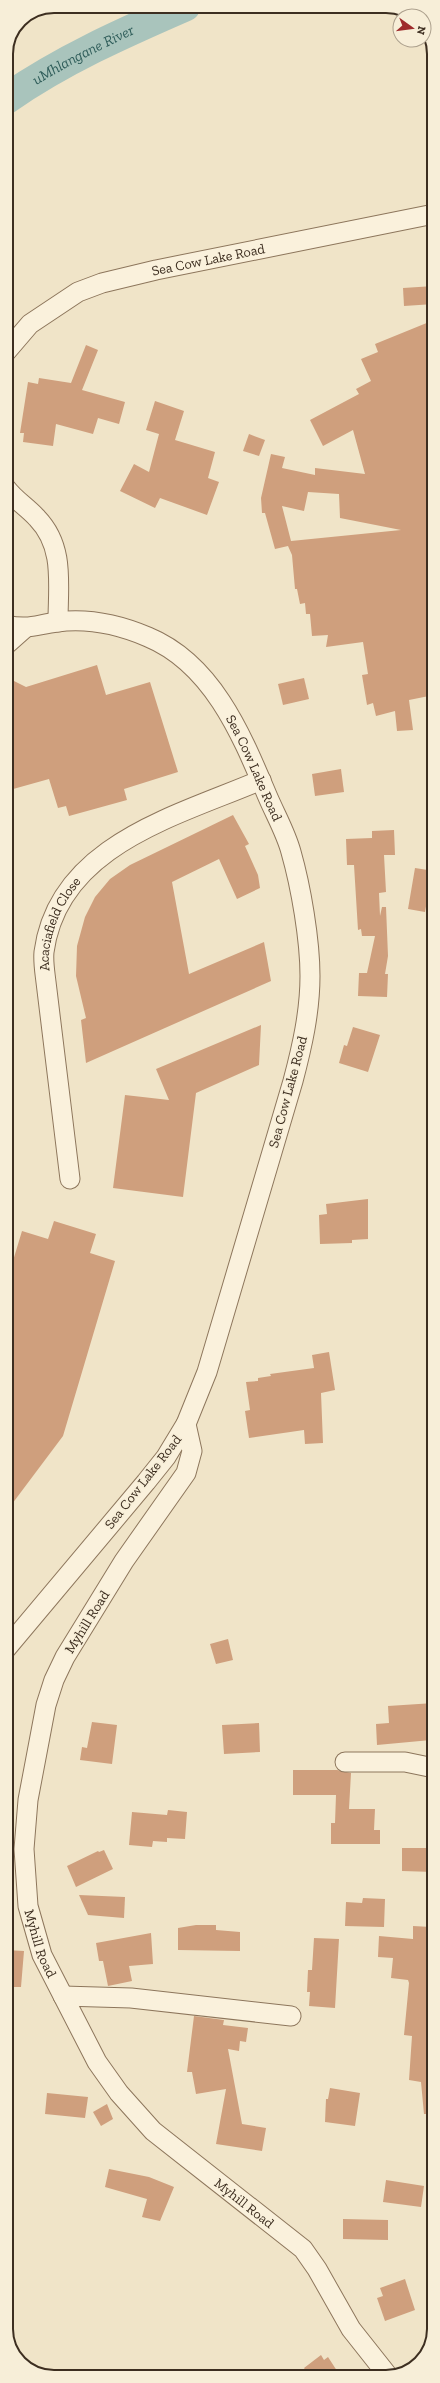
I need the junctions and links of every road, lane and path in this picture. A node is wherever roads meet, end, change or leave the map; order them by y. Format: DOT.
graph roads {
  1 [pos="427,215"];
  2 [pos="13,344"];
  3 [pos="13,497"];
  4 [pos="58,622"];
  5 [pos="15,627"];
  6 [pos="261,780"];
  7 [pos="70,1179"];
  8 [pos="186,1424"];
  9 [pos="13,1641"];
  10 [pos="345,1762"];
  11 [pos="427,1767"];
  12 [pos="63,1996"];
  13 [pos="291,2016"];
  14 [pos="384,2370"];
  1 -- 2 [label="street, Sea Cow Lake Road"];
  3 -- 4 [label="street"];
  4 -- 5 [label="street, Sea Cow Lake Road"];
  4 -- 6 [label="street, Sea Cow Lake Road"];
  6 -- 7 [label="street, Acaciafield Close"];
  6 -- 8 [label="street, Sea Cow Lake Road"];
  8 -- 9 [label="street, Sea Cow Lake Road"];
  8 -- 12 [label="street, Myhill Road"];
  10 -- 11 [label="street"];
  12 -- 13 [label="street"];
  12 -- 14 [label="street, Myhill Road"];
}
